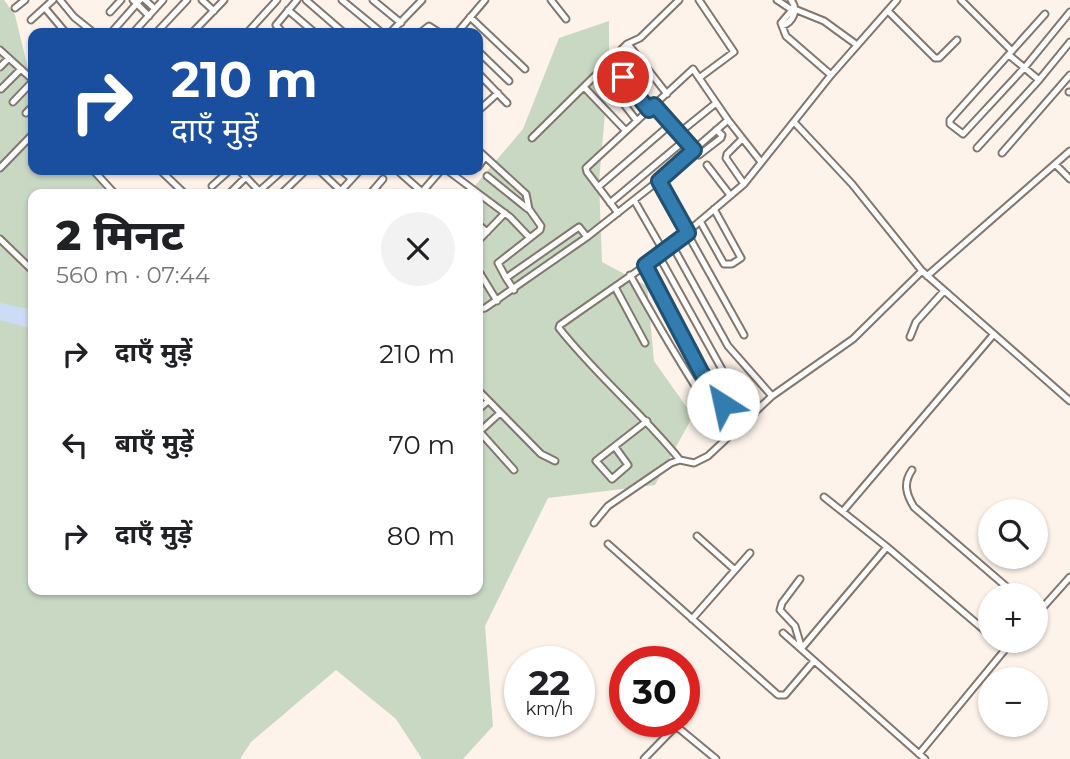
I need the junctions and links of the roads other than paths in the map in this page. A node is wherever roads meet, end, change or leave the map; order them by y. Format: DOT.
graph roads {
  1 [pos="25,0"];
  2 [pos="53,0"];
  3 [pos="60,0"];
  4 [pos="121,0"];
  5 [pos="163,0"];
  6 [pos="187,0"];
  7 [pos="202,0"];
  8 [pos="224,0"];
  9 [pos="277,0"];
  10 [pos="306,0"];
  11 [pos="342,0"];
  12 [pos="373,0"];
  13 [pos="422,0"];
  14 [pos="485,0"];
  15 [pos="551,0"];
  16 [pos="679,0"];
  17 [pos="699,0"];
  18 [pos="777,0"];
  19 [pos="791,0"];
  20 [pos="897,0"];
  21 [pos="961,0"];
  22 [pos="139,1"];
  23 [pos="293,1"];
  24 [pos="15,8"];
  25 [pos="45,8"];
  26 [pos="794,8"];
  27 [pos="155,9"];
  28 [pos="288,10"];
  29 [pos="214,11"];
  30 [pos="888,11"];
  31 [pos="110,12"];
  32 [pos="1070,12"];
  33 [pos="1045,14"];
  34 [pos="149,16"];
  35 [pos="470,17"];
  36 [pos="566,19"];
  37 [pos="31,20"];
  38 [pos="401,23"];
  39 [pos="62,28"];
  40 [pos="88,28"];
  41 [pos="115,28"];
  42 [pos="138,28"];
  43 [pos="161,28"];
  44 [pos="197,28"];
  45 [pos="252,28"];
  46 [pos="279,28"];
  47 [pos="309,28"];
  48 [pos="338,28"];
  49 [pos="376,28"];
  50 [pos="396,28"];
  51 [pos="462,28"];
  52 [pos="482,28"];
  53 [pos="483,29"];
  54 [pos="957,40"];
  55 [pos="1070,42"];
  56 [pos="628,44"];
  57 [pos="857,46"];
  58 [pos="0,50"];
  59 [pos="1011,53"];
  60 [pos="483,56"];
  61 [pos="9,58"];
  62 [pos="610,61"];
  63 [pos="0,67"];
  64 [pos="1025,67"];
  65 [pos="21,69"];
  66 [pos="525,69"];
  67 [pos="598,72"];
  68 [pos="28,75"];
  69 [pos="831,75"];
  70 [pos="1070,75"];
  71 [pos="483,77"];
  72 [pos="699,78"];
  73 [pos="1040,80"];
  74 [pos="509,81"];
  75 [pos="28,86"];
  76 [pos="584,87"];
  77 [pos="1,89"];
  78 [pos="498,93"];
  79 [pos="667,94"];
  80 [pos="13,102"];
  81 [pos="507,103"];
  82 [pos="716,103"];
  83 [pos="483,106"];
  84 [pos="652,107"];
  85 [pos="728,120"];
  86 [pos="637,121"];
  87 [pos="794,122"];
  88 [pos="671,124"];
  89 [pos="626,131"];
  90 [pos="678,133"];
  91 [pos="532,138"];
  92 [pos="28,139"];
  93 [pos="742,139"];
  94 [pos="685,140"];
  95 [pos="977,148"];
  96 [pos="694,150"];
  97 [pos="1070,151"];
  98 [pos="1002,153"];
  99 [pos="485,157"];
  100 [pos="483,160"];
  101 [pos="761,162"];
  102 [pos="1055,164"];
  103 [pos="707,165"];
  104 [pos="0,168"];
  105 [pos="98,175"];
  106 [pos="165,175"];
  107 [pos="224,175"];
  108 [pos="277,175"];
  109 [pos="301,175"];
  110 [pos="323,175"];
  111 [pos="347,175"];
  112 [pos="356,175"];
  113 [pos="402,175"];
  114 [pos="437,175"];
  115 [pos="454,175"];
  116 [pos="246,177"];
  117 [pos="487,177"];
  118 [pos="352,179"];
  119 [pos="383,179"];
  120 [pos="1070,179"];
  121 [pos="659,181"];
  122 [pos="744,184"];
  123 [pos="212,186"];
  124 [pos="598,187"];
  125 [pos="110,189"];
  126 [pos="180,189"];
  127 [pos="234,189"];
  128 [pos="256,189"];
  129 [pos="263,189"];
  130 [pos="286,189"];
  131 [pos="336,189"];
  132 [pos="343,189"];
  133 [pos="374,189"];
  134 [pos="417,189"];
  135 [pos="424,189"];
  136 [pos="473,189"];
  137 [pos="730,195"];
  138 [pos="483,197"];
  139 [pos="634,200"];
  140 [pos="610,203"];
  141 [pos="714,209"];
  142 [pos="529,210"];
  143 [pos="505,213"];
  144 [pos="618,213"];
  145 [pos="700,221"];
  146 [pos="483,228"];
  147 [pos="487,232"];
  148 [pos="688,233"];
  149 [pos="483,236"];
  150 [pos="587,237"];
  151 [pos="530,238"];
  152 [pos="0,239"];
  153 [pos="672,245"];
  154 [pos="662,254"];
  155 [pos="28,264"];
  156 [pos="645,265"];
  157 [pos="924,273"];
  158 [pos="630,275"];
  159 [pos="483,278"];
  160 [pos="506,278"];
  161 [pos="615,287"];
  162 [pos="514,289"];
  163 [pos="944,291"];
  164 [pos="497,301"];
  165 [pos="483,307"];
  166 [pos="994,334"];
  167 [pos="744,335"];
  168 [pos="909,337"];
  169 [pos="645,343"];
  170 [pos="724,373"];
  171 [pos="708,382"];
  172 [pos="483,396"];
  173 [pos="772,396"];
  174 [pos="488,401"];
  175 [pos="1070,401"];
  176 [pos="483,406"];
  177 [pos="500,413"];
  178 [pos="755,413"];
  179 [pos="648,421"];
  180 [pos="739,426"];
  181 [pos="483,429"];
  182 [pos="729,436"];
  183 [pos="483,437"];
  184 [pos="615,446"];
  185 [pos="680,460"];
  186 [pos="555,461"];
  187 [pos="514,470"];
  188 [pos="912,470"];
  189 [pos="824,497"];
  190 [pos="842,511"];
  191 [pos="594,523"];
  192 [pos="697,536"];
  193 [pos="608,544"];
  194 [pos="887,547"];
  195 [pos="750,553"];
  196 [pos="735,570"];
  197 [pos="1070,577"];
  198 [pos="800,579"];
  199 [pos="1002,583"];
  200 [pos="1048,602"];
  201 [pos="691,619"];
  202 [pos="978,625"];
  203 [pos="783,633"];
  204 [pos="802,648"];
  205 [pos="1002,653"];
  206 [pos="814,661"];
  207 [pos="919,754"];
  208 [pos="644,759"];
  209 [pos="716,759"];
  210 [pos="925,759"];
  1 -- 24 [label="street"];
  2 -- 25 [label="street"];
  3 -- 40 [label="street"];
  4 -- 31 [label="street"];
  5 -- 27 [label="street"];
  6 -- 43 [label="street"];
  7 -- 29 [label="street"];
  8 -- 29 [label="street"];
  9 -- 45 [label="street"];
  10 -- 48 [label="street"];
  11 -- 49 [label="street"];
  12 -- 38 [label="street"];
  13 -- 38 [label="street"];
  14 -- 35 [label="street"];
  15 -- 36 [label="street"];
  16 -- 56 [label="street"];
  17 -- 72 [label="street"];
  18 -- 26 [label="street"];
  19 -- 26 [label="street"];
  20 -- 30 [label="street"];
  21 -- 59 [label="street"];
  22 -- 27 [label="street"];
  22 -- 34 [label="street"];
  22 -- 41 [label="street"];
  23 -- 28 [label="street"];
  25 -- 37 [label="street"];
  25 -- 39 [label="street"];
  26 -- 57 [label="street"];
  26 -- 69 [label="street"];
  27 -- 34 [label="street"];
  28 -- 46 [label="street"];
  28 -- 47 [label="street"];
  29 -- 44 [label="street"];
  30 -- 54 [label="street"];
  30 -- 57 [label="street"];
  32 -- 64 [label="street"];
  33 -- 59 [label="street"];
  34 -- 42 [label="street"];
  35 -- 51 [label="street"];
  35 -- 52 [label="street"];
  38 -- 50 [label="street"];
  53 -- 66 [label="street"];
  55 -- 73 [label="street"];
  56 -- 62 [label="street"];
  56 -- 79 [label="street"];
  57 -- 69 [label="street"];
  58 -- 61 [label="street"];
  59 -- 64 [label="street"];
  59 -- 64 [label="street"];
  60 -- 74 [label="street"];
  61 -- 63 [label="street"];
  61 -- 65 [label="street"];
  62 -- 67 [label="street"];
  62 -- 84 [label="street"];
  64 -- 73 [label="street"];
  65 -- 68 [label="street"];
  65 -- 77 [label="street"];
  67 -- 76 [label="street"];
  67 -- 86 [label="street"];
  69 -- 87 [label="street"];
  70 -- 98 [label="street"];
  71 -- 78 [label="street"];
  72 -- 79 [label="street"];
  72 -- 82 [label="street"];
  73 -- 95 [label="street"];
  75 -- 80 [label="street"];
  76 -- 89 [label="street"];
  76 -- 91 [label="street"];
  78 -- 81 [label="street"];
  78 -- 83 [label="street"];
  79 -- 84 [label="street"];
  82 -- 85 [label="street"];
  82 -- 90 [label="street"];
  84 -- 86 [label="street"];
  84 -- 88 [label="street"];
  85 -- 93 [label="street"];
  85 -- 96 [label="street"];
  86 -- 89 [label="street"];
  87 -- 101 [label="street"];
  87 -- 157 [label="street"];
  88 -- 90 [label="street"];
  88 -- 124 [label="street"];
  89 -- 124 [label="street"];
  90 -- 94 [label="street"];
  92 -- 104 [label="street"];
  93 -- 101 [label="street"];
  93 -- 122 [label="street"];
  94 -- 96 [label="street"];
  94 -- 140 [label="street"];
  96 -- 121 [label="street"];
  97 -- 102 [label="street"];
  99 -- 100 [label="street"];
  99 -- 142 [label="street"];
  101 -- 122 [label="street"];
  102 -- 120 [label="street"];
  102 -- 157 [label="street"];
  103 -- 137 [label="street"];
  105 -- 125 [label="street"];
  106 -- 126 [label="street"];
  107 -- 123 [label="street"];
  108 -- 129 [label="street"];
  109 -- 130 [label="street"];
  110 -- 131 [label="street"];
  111 -- 118 [label="street"];
  112 -- 118 [label="street"];
  113 -- 134 [label="street"];
  114 -- 135 [label="street"];
  115 -- 136 [label="street"];
  116 -- 127 [label="street"];
  116 -- 128 [label="street"];
  117 -- 142 [label="street"];
  118 -- 132 [label="street"];
  119 -- 133 [label="street"];
  121 -- 139 [label="street"];
  121 -- 148 [label="street"];
  122 -- 137 [label="street"];
  124 -- 140 [label="street"];
  137 -- 141 [label="street"];
  138 -- 143 [label="street"];
  139 -- 144 [label="street"];
  139 -- 154 [label="street"];
  140 -- 144 [label="street"];
  141 -- 145 [label="street"];
  141 -- 145 [label="street"];
  142 -- 151 [label="street"];
  143 -- 147 [label="street"];
  143 -- 151 [label="street"];
  144 -- 150 [label="street"];
  145 -- 148 [label="street"];
  146 -- 147 [label="street"];
  147 -- 149 [label="street"];
  148 -- 153 [label="street"];
  148 -- 167 [label="street"];
  150 -- 160 [label="street"];
  150 -- 162 [label="street"];
  151 -- 160 [label="street"];
  152 -- 155 [label="street"];
  153 -- 154 [label="street"];
  153 -- 173 [label="street"];
  154 -- 156 [label="street"];
  154 -- 170 [label="street"];
  156 -- 158 [label="street"];
  156 -- 171 [label="street"];
  157 -- 163 [label="street"];
  157 -- 173 [label="street"];
  158 -- 161 [label="street"];
  158 -- 182 [label="street"];
  159 -- 164 [label="street"];
  160 -- 162 [label="street"];
  161 -- 169 [label="street"];
  161 -- 179 [label="street"];
  162 -- 164 [label="street"];
  163 -- 166 [label="street"];
  163 -- 168 [label="street"];
  164 -- 165 [label="street"];
  166 -- 175 [label="street"];
  166 -- 190 [label="street"];
  170 -- 171 [label="street"];
  170 -- 178 [label="street"];
  171 -- 180 [label="street"];
  172 -- 174 [label="street"];
  173 -- 178 [label="street"];
  174 -- 176 [label="street"];
  174 -- 177 [label="street"];
  177 -- 181 [label="street"];
  177 -- 186 [label="street"];
  178 -- 180 [label="street"];
  179 -- 184 [label="street"];
  179 -- 185 [label="street"];
  180 -- 182 [label="street"];
  182 -- 185 [label="street"];
  183 -- 187 [label="street"];
  184 -- 184 [label="street"];
  185 -- 191 [label="street"];
  188 -- 199 [label="street"];
  189 -- 190 [label="street"];
  190 -- 194 [label="street"];
  192 -- 196 [label="street"];
  193 -- 201 [label="street"];
  194 -- 202 [label="street"];
  194 -- 204 [label="street"];
  195 -- 196 [label="street"];
  196 -- 201 [label="street"];
  197 -- 200 [label="street"];
  198 -- 204 [label="street"];
  201 -- 206 [label="street"];
  203 -- 204 [label="street"];
  204 -- 206 [label="street"];
  205 -- 207 [label="street"];
  206 -- 207 [label="street"];
  207 -- 210 [label="street"];
  208 -- 209 [label="street"];
}
